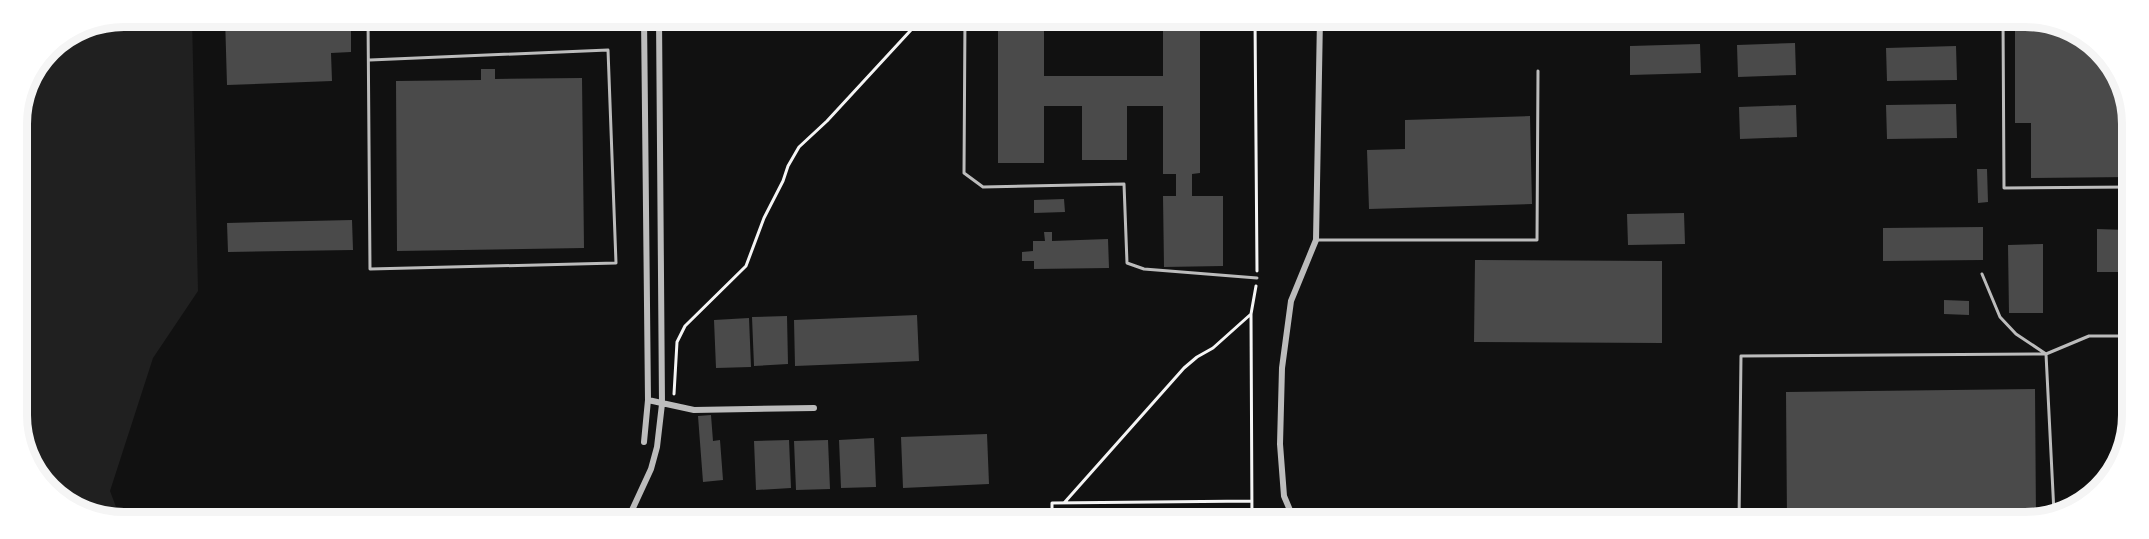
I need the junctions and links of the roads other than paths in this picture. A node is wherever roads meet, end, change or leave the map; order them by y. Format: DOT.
graph roads {
  1 [pos="368,27"];
  2 [pos="644,27"];
  3 [pos="659,27"];
  4 [pos="965,27"];
  5 [pos="1320,27"];
  6 [pos="2003,27"];
  7 [pos="370,60"];
  8 [pos="1538,71"];
  9 [pos="2122,187"];
  10 [pos="1316,240"];
  11 [pos="1982,274"];
  12 [pos="1257,278"];
  13 [pos="2122,336"];
  14 [pos="2046,354"];
  15 [pos="648,400"];
  16 [pos="662,404"];
  17 [pos="814,408"];
  18 [pos="644,442"];
  19 [pos="2054,507"];
  20 [pos="631,512"];
  21 [pos="1291,512"];
  22 [pos="1739,512"];
  1 -- 7 [label="lane"];
  2 -- 15 [label="street"];
  3 -- 16 [label="street"];
  4 -- 12 [label="lane"];
  5 -- 10 [label="street"];
  6 -- 9 [label="lane"];
  7 -- 7 [label="lane"];
  8 -- 10 [label="lane"];
  10 -- 21 [label="street"];
  11 -- 14 [label="lane"];
  13 -- 14 [label="lane"];
  14 -- 19 [label="lane"];
  14 -- 22 [label="lane"];
  15 -- 16 [label="street"];
  15 -- 18 [label="street"];
  16 -- 17 [label="street"];
  16 -- 20 [label="street"];
}
